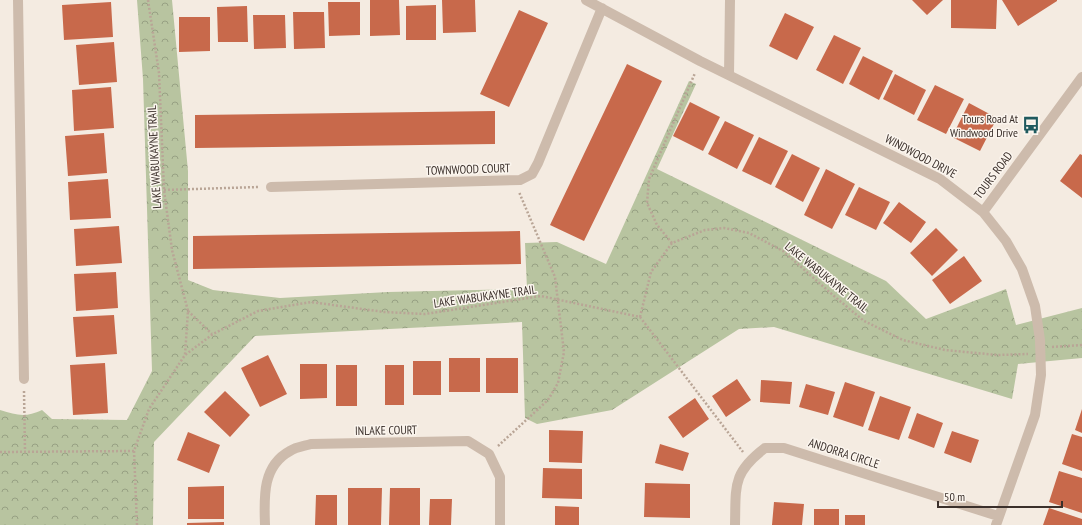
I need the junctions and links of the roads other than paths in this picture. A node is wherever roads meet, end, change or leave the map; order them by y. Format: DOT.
graph roads {
  1 [pos="18,0"];
  2 [pos="586,0"];
  3 [pos="730,0"];
  4 [pos="602,8"];
  5 [pos="729,75"];
  6 [pos="1082,77"];
  7 [pos="271,187"];
  8 [pos="983,212"];
  9 [pos="24,379"];
  10 [pos="997,521"];
  11 [pos="265,525"];
  12 [pos="500,525"];
  13 [pos="735,525"];
  1 -- 9 [label="street"];
  2 -- 4 [label="street, WINDWOOD DRIVE"];
  3 -- 5 [label="street"];
  4 -- 5 [label="street, WINDWOOD DRIVE"];
  4 -- 7 [label="street, TOWNWOOD COURT"];
  5 -- 8 [label="street, WINDWOOD DRIVE"];
  6 -- 8 [label="street, TOURS ROAD"];
  8 -- 10 [label="street, WINDWOOD DRIVE"];
  10 -- 13 [label="street, ANDORRA CIRCLE"];
  11 -- 12 [label="street, INLAKE COURT"];
}
